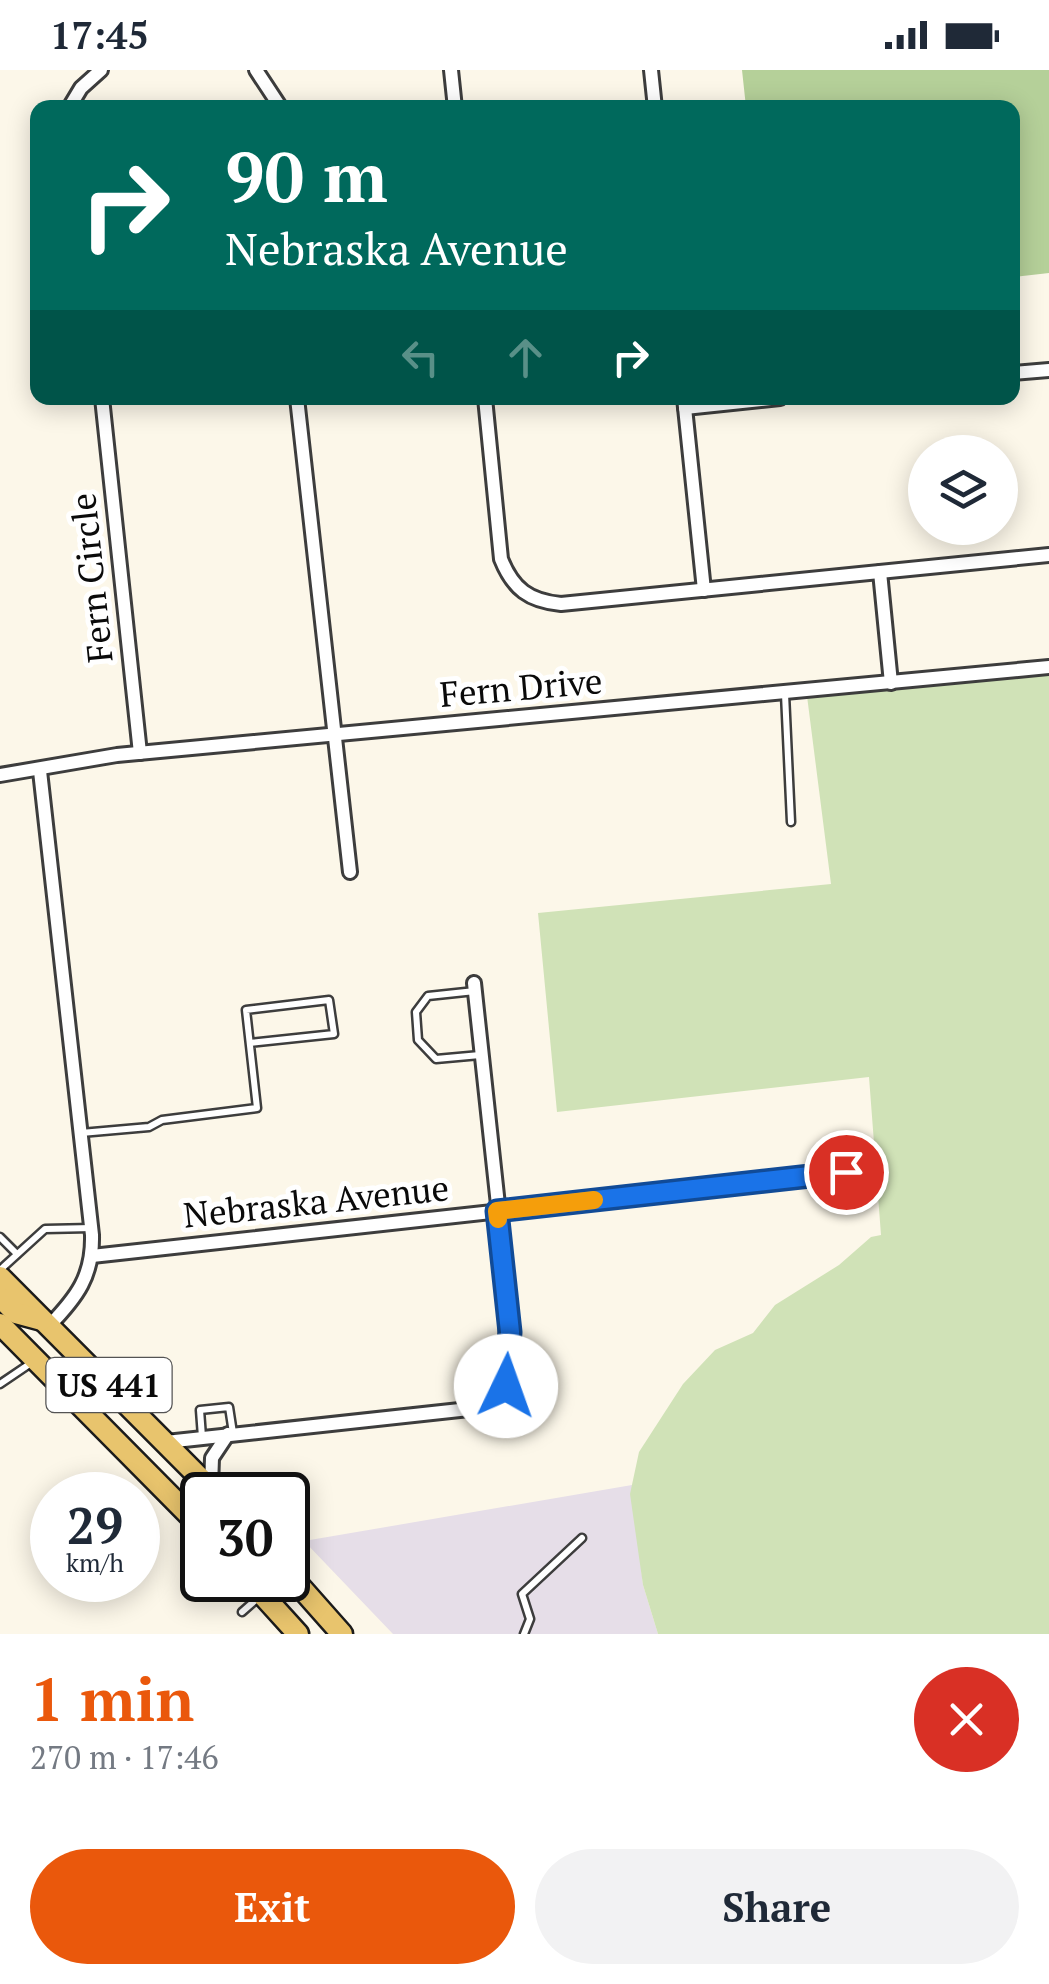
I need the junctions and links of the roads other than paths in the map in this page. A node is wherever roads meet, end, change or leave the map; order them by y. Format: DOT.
graph roads {
  1 [pos="100,70"];
  2 [pos="256,70"];
  3 [pos="452,70"];
  4 [pos="651,70"];
  5 [pos="76,100"];
  6 [pos="276,100"];
  7 [pos="454,100"];
  8 [pos="654,100"];
  9 [pos="1049,370"];
  10 [pos="1020,373"];
  11 [pos="103,405"];
  12 [pos="299,405"];
  13 [pos="485,405"];
  14 [pos="685,405"];
  15 [pos="1049,555"];
  16 [pos="880,572"];
  17 [pos="704,590"];
  18 [pos="1049,667"];
  19 [pos="890,684"];
  20 [pos="785,694"];
  21 [pos="332,736"];
  22 [pos="140,753"];
  23 [pos="40,770"];
  24 [pos="0,775"];
  25 [pos="791,822"];
  26 [pos="350,872"];
  27 [pos="474,987"];
  28 [pos="250,1044"];
  29 [pos="481,1055"];
  30 [pos="80,1133"];
  31 [pos="846,1172"];
  32 [pos="497,1211"];
  33 [pos="92,1228"];
  34 [pos="0,1238"];
  35 [pos="17,1254"];
  36 [pos="92,1256"];
  37 [pos="0,1274"];
  38 [pos="0,1297"];
  39 [pos="47,1323"];
  40 [pos="0,1324"];
  41 [pos="36,1360"];
  42 [pos="0,1384"];
  43 [pos="108,1431"];
  44 [pos="230,1434"];
  45 [pos="202,1438"];
  46 [pos="166,1442"];
  47 [pos="195,1472"];
  48 [pos="213,1472"];
  49 [pos="180,1505"];
  50 [pos="582,1538"];
  51 [pos="310,1599"];
  52 [pos="248,1602"];
  53 [pos="268,1602"];
  54 [pos="242,1612"];
  55 [pos="292,1632"];
  56 [pos="340,1634"];
  57 [pos="524,1634"];
  1 -- 5 [label="street"];
  2 -- 6 [label="street"];
  3 -- 7 [label="street"];
  4 -- 8 [label="street"];
  9 -- 10 [label="street"];
  11 -- 22 [label="street, Fern Circle"];
  12 -- 21 [label="street"];
  13 -- 17 [label="street"];
  14 -- 17 [label="street"];
  15 -- 16 [label="street"];
  16 -- 17 [label="street"];
  16 -- 19 [label="street"];
  18 -- 19 [label="street, Fern Drive"];
  19 -- 20 [label="street, Fern Drive"];
  20 -- 21 [label="street, Fern Drive"];
  20 -- 25 [label="lane"];
  21 -- 22 [label="street, Fern Drive"];
  21 -- 26 [label="street"];
  22 -- 23 [label="street, Fern Drive"];
  23 -- 24 [label="street, Fern Drive"];
  23 -- 30 [label="street"];
  27 -- 29 [label="street"];
  27 -- 29 [label="lane"];
  28 -- 28 [label="lane"];
  28 -- 30 [label="lane"];
  29 -- 32 [label="street"];
  30 -- 33 [label="street"];
  31 -- 32 [label="street, Nebraska Avenue"];
  32 -- 36 [label="street, Nebraska Avenue"];
  32 -- 44 [label="street"];
  33 -- 35 [label="lane"];
  33 -- 36 [label="street"];
  34 -- 35 [label="lane"];
  35 -- 37 [label="lane"];
  36 -- 39 [label="street"];
  37 -- 39 [label="main road, US 441"];
  38 -- 39 [label="main road"];
  39 -- 46 [label="main road, US 441"];
  40 -- 41 [label="main road, US 441"];
  41 -- 42 [label="lane"];
  41 -- 43 [label="main road, US 441"];
  43 -- 46 [label="main road"];
  43 -- 49 [label="main road, US 441"];
  44 -- 45 [label="street"];
  44 -- 45 [label="lane"];
  44 -- 48 [label="street"];
  45 -- 46 [label="street"];
  46 -- 47 [label="main road, US 441"];
  50 -- 57 [label="lane"];
  51 -- 56 [label="main road"];
  52 -- 54 [label="lane"];
  53 -- 55 [label="main road"];
  55 -- 56 [label="main road"];
}
